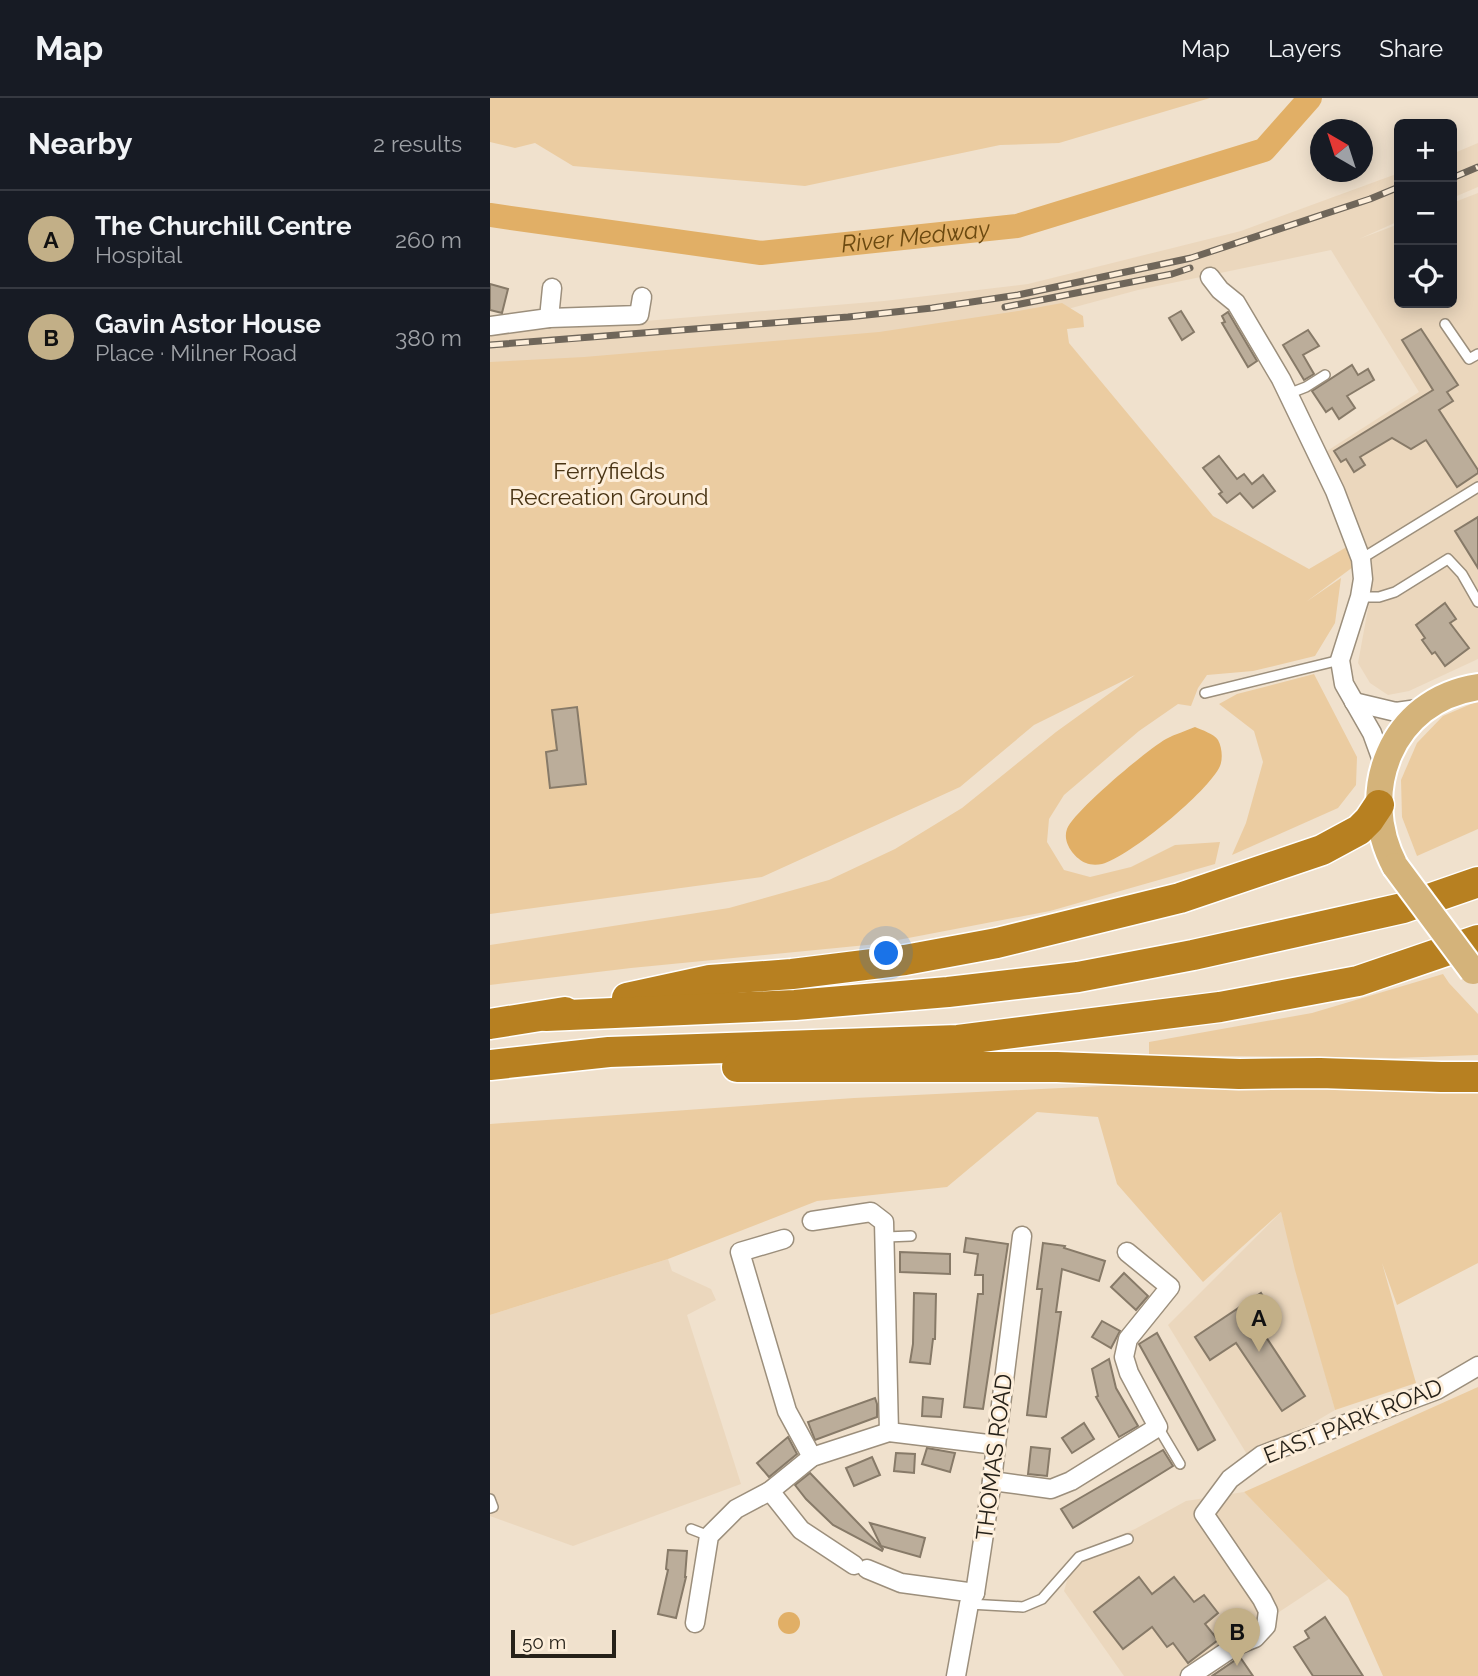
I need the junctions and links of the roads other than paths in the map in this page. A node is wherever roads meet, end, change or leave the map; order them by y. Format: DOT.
graph roads {
  1 [pos="1210,276"];
  2 [pos="552,288"];
  3 [pos="642,297"];
  4 [pos="549,318"];
  5 [pos="1445,324"];
  6 [pos="490,326"];
  7 [pos="1478,354"];
  8 [pos="1325,375"];
  9 [pos="1288,394"];
  10 [pos="1478,487"];
  11 [pos="1361,559"];
  12 [pos="1360,597"];
  13 [pos="1478,602"];
  14 [pos="1340,660"];
  15 [pos="1478,687"];
  16 [pos="1205,693"];
  17 [pos="1354,702"];
  18 [pos="1425,708"];
  19 [pos="1384,766"];
  20 [pos="1379,805"];
  21 [pos="1478,882"];
  22 [pos="1478,940"];
  23 [pos="1476,974"];
  24 [pos="546,1016"];
  25 [pos="490,1024"];
  26 [pos="505,1064"];
  27 [pos="1478,1077"];
  28 [pos="812,1221"];
  29 [pos="911,1236"];
  30 [pos="1022,1236"];
  31 [pos="886,1237"];
  32 [pos="784,1239"];
  33 [pos="1127,1252"];
  34 [pos="1478,1366"];
  35 [pos="1158,1427"];
  36 [pos="889,1432"];
  37 [pos="996,1445"];
  38 [pos="812,1457"];
  39 [pos="1180,1464"];
  40 [pos="992,1481"];
  41 [pos="770,1491"];
  42 [pos="490,1499"];
  43 [pos="490,1508"];
  44 [pos="691,1529"];
  45 [pos="709,1536"];
  46 [pos="1128,1539"];
  47 [pos="972,1598"];
  48 [pos="695,1623"];
  49 [pos="956,1676"];
  50 [pos="1190,1676"];
  1 -- 9 [label="street"];
  2 -- 4 [label="street"];
  3 -- 4 [label="street"];
  4 -- 6 [label="street"];
  5 -- 7 [label="lane"];
  8 -- 9 [label="lane"];
  9 -- 11 [label="street"];
  10 -- 11 [label="lane"];
  11 -- 12 [label="street"];
  12 -- 13 [label="lane"];
  12 -- 14 [label="street"];
  14 -- 16 [label="lane"];
  14 -- 17 [label="street"];
  15 -- 18 [label="main road"];
  17 -- 18 [label="street"];
  17 -- 19 [label="street"];
  18 -- 19 [label="main road"];
  19 -- 20 [label="main road"];
  20 -- 23 [label="main road, bridge"];
  20 -- 24 [label="highway"];
  21 -- 24 [label="highway"];
  22 -- 26 [label="highway"];
  24 -- 25 [label="highway"];
  26 -- 27 [label="highway"];
  28 -- 31 [label="street"];
  29 -- 31 [label="lane"];
  30 -- 37 [label="street, THOMAS ROAD"];
  31 -- 36 [label="street"];
  32 -- 38 [label="street"];
  33 -- 35 [label="street"];
  34 -- 50 [label="street, EAST PARK ROAD"];
  35 -- 39 [label="lane"];
  35 -- 40 [label="street"];
  36 -- 37 [label="street"];
  36 -- 38 [label="street"];
  37 -- 40 [label="street, THOMAS ROAD"];
  38 -- 41 [label="street"];
  40 -- 47 [label="street, THOMAS ROAD"];
  41 -- 45 [label="street"];
  41 -- 47 [label="street"];
  42 -- 43 [label="lane"];
  44 -- 45 [label="lane"];
  45 -- 48 [label="street"];
  46 -- 47 [label="lane"];
  47 -- 49 [label="street, THOMAS ROAD"];
}
